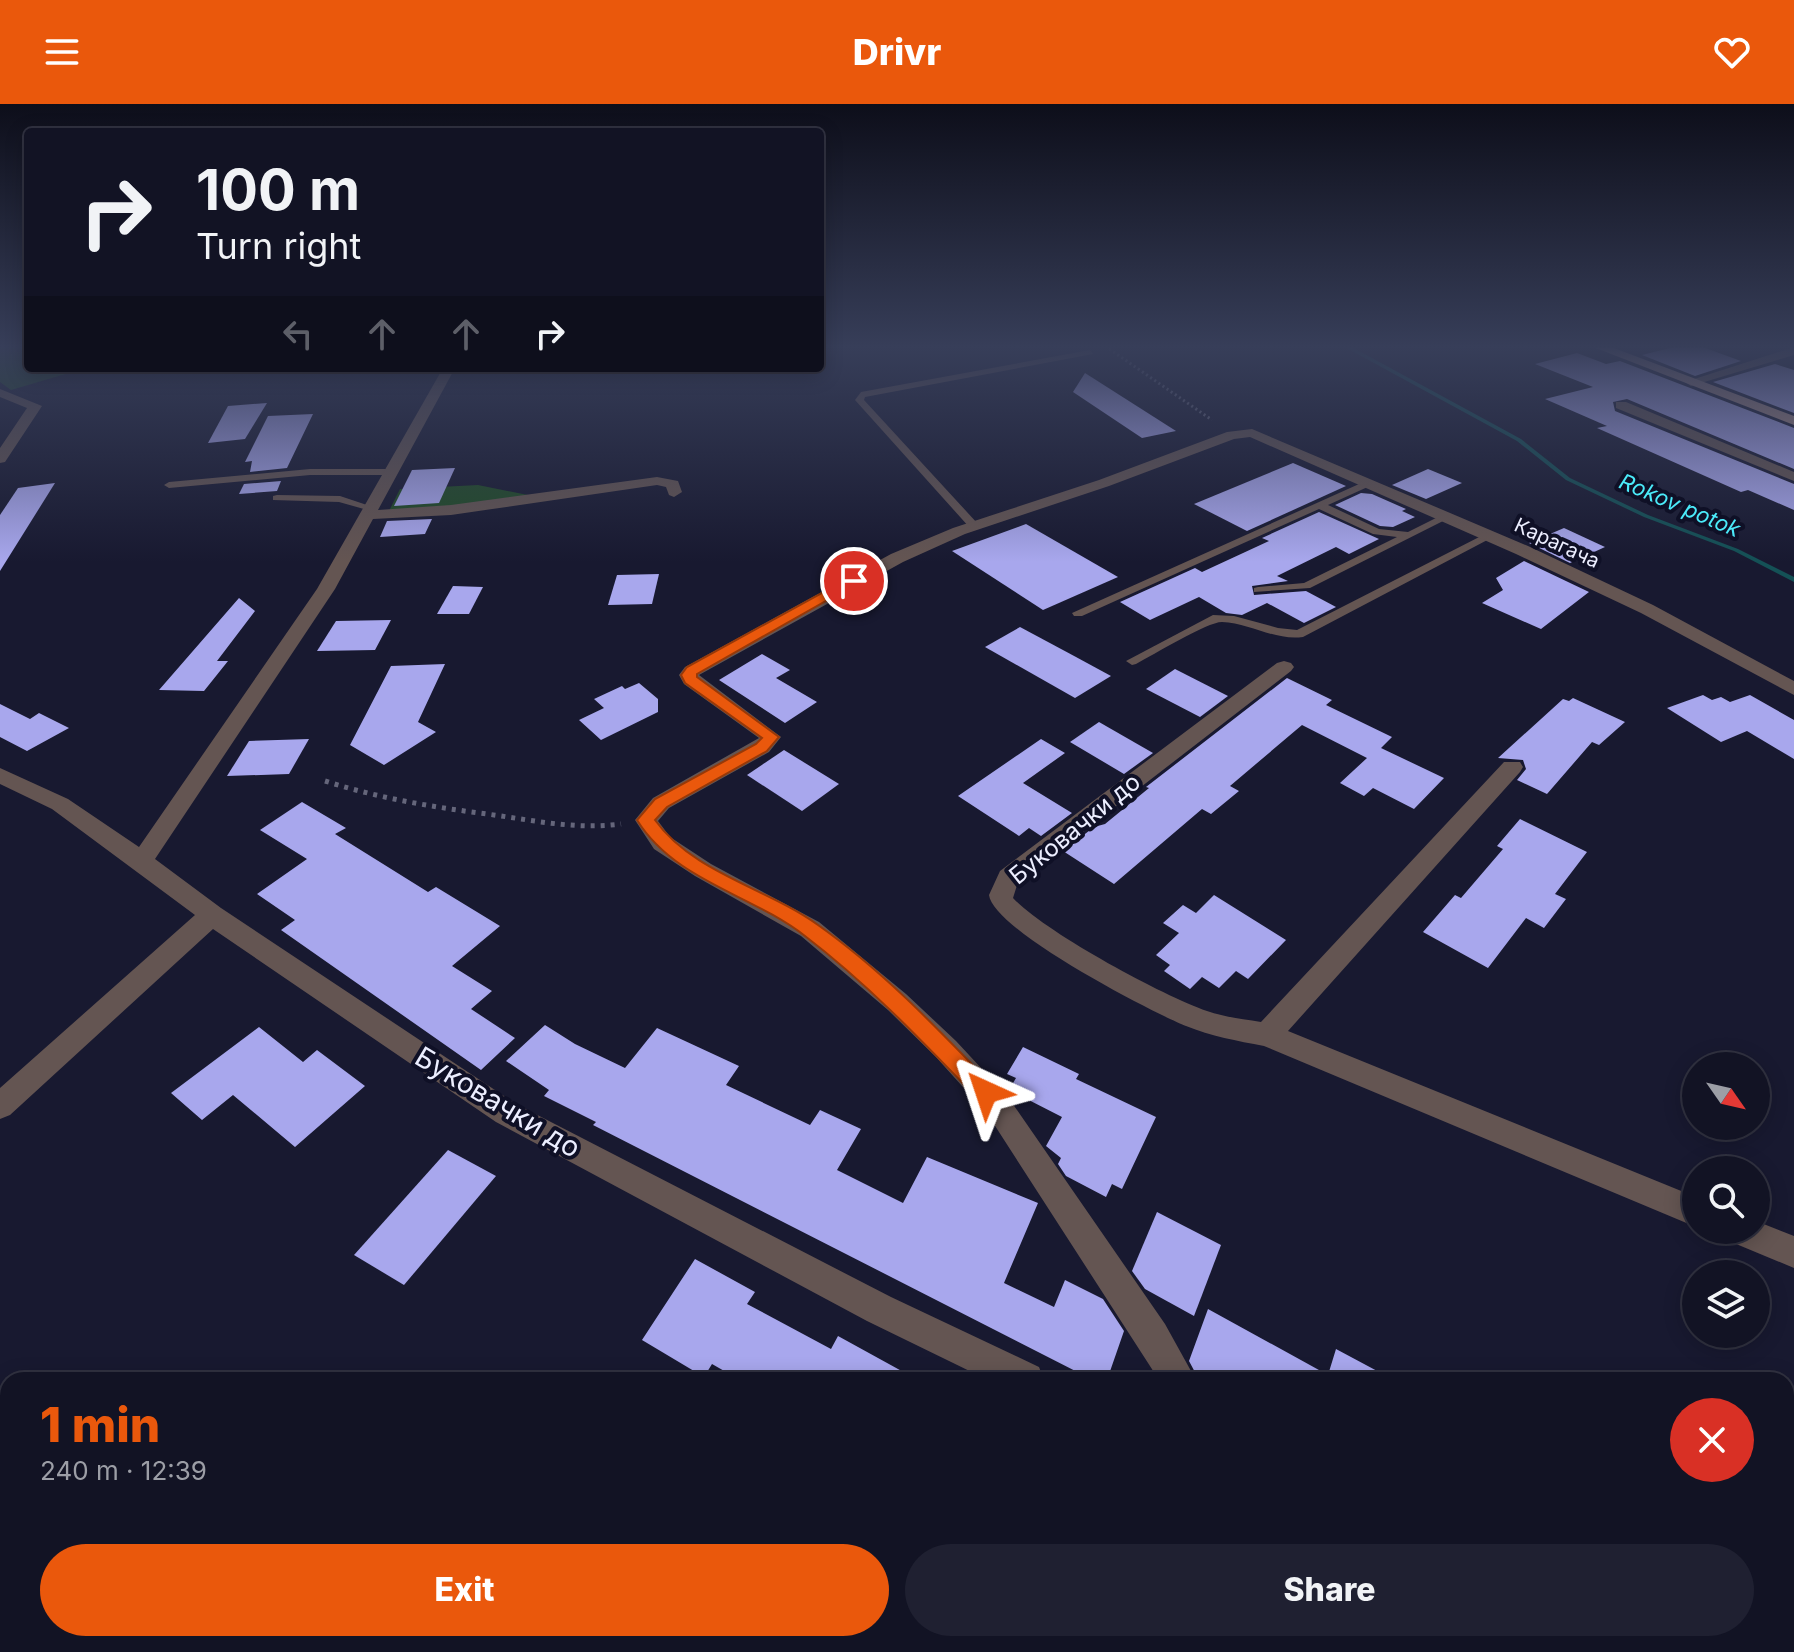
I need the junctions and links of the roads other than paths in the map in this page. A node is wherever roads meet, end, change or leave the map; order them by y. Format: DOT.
graph roads {
  1 [pos="28,417"];
  2 [pos="422,417"];
  3 [pos="875,417"];
  4 [pos="1650,417"];
  5 [pos="0,459"];
  6 [pos="391,472"];
  7 [pos="1794,477"];
  8 [pos="1368,483"];
  9 [pos="169,485"];
  10 [pos="674,492"];
  11 [pos="277,498"];
  12 [pos="1320,505"];
  13 [pos="369,511"];
  14 [pos="1446,517"];
  15 [pos="974,526"];
  16 [pos="1408,535"];
  17 [pos="1489,535"];
  18 [pos="1258,590"];
  19 [pos="1078,613"];
  20 [pos="1132,661"];
  21 [pos="1284,667"];
  22 [pos="1794,689"];
  23 [pos="1512,767"];
  24 [pos="0,775"];
  25 [pos="141,862"];
  26 [pos="212,915"];
  27 [pos="1267,1035"];
  28 [pos="0,1106"];
  29 [pos="1682,1206"];
  30 [pos="1770,1242"];
  31 [pos="1794,1252"];
  32 [pos="1009,1372"];
  33 [pos="1173,1372"];
  1 -- 5 [label="street"];
  2 -- 6 [label="street"];
  3 -- 15 [label="lane"];
  4 -- 7 [label="street"];
  6 -- 9 [label="lane"];
  6 -- 13 [label="street"];
  8 -- 12 [label="lane"];
  8 -- 14 [label="street, Карагача"];
  8 -- 15 [label="street, Карагача"];
  10 -- 13 [label="street"];
  11 -- 13 [label="lane"];
  12 -- 16 [label="lane"];
  12 -- 19 [label="lane"];
  13 -- 25 [label="street"];
  14 -- 16 [label="lane"];
  14 -- 17 [label="street, Карагача"];
  15 -- 33 [label="street"];
  16 -- 18 [label="lane"];
  17 -- 20 [label="lane"];
  17 -- 22 [label="street, Карагача"];
  21 -- 27 [label="street, Буковачки до"];
  23 -- 27 [label="street"];
  24 -- 25 [label="street, Буковачки до"];
  25 -- 26 [label="street, Буковачки до"];
  26 -- 28 [label="street"];
  26 -- 32 [label="street, Буковачки до"];
  27 -- 29 [label="street, Буковачки до"];
  30 -- 31 [label="street"];
}
